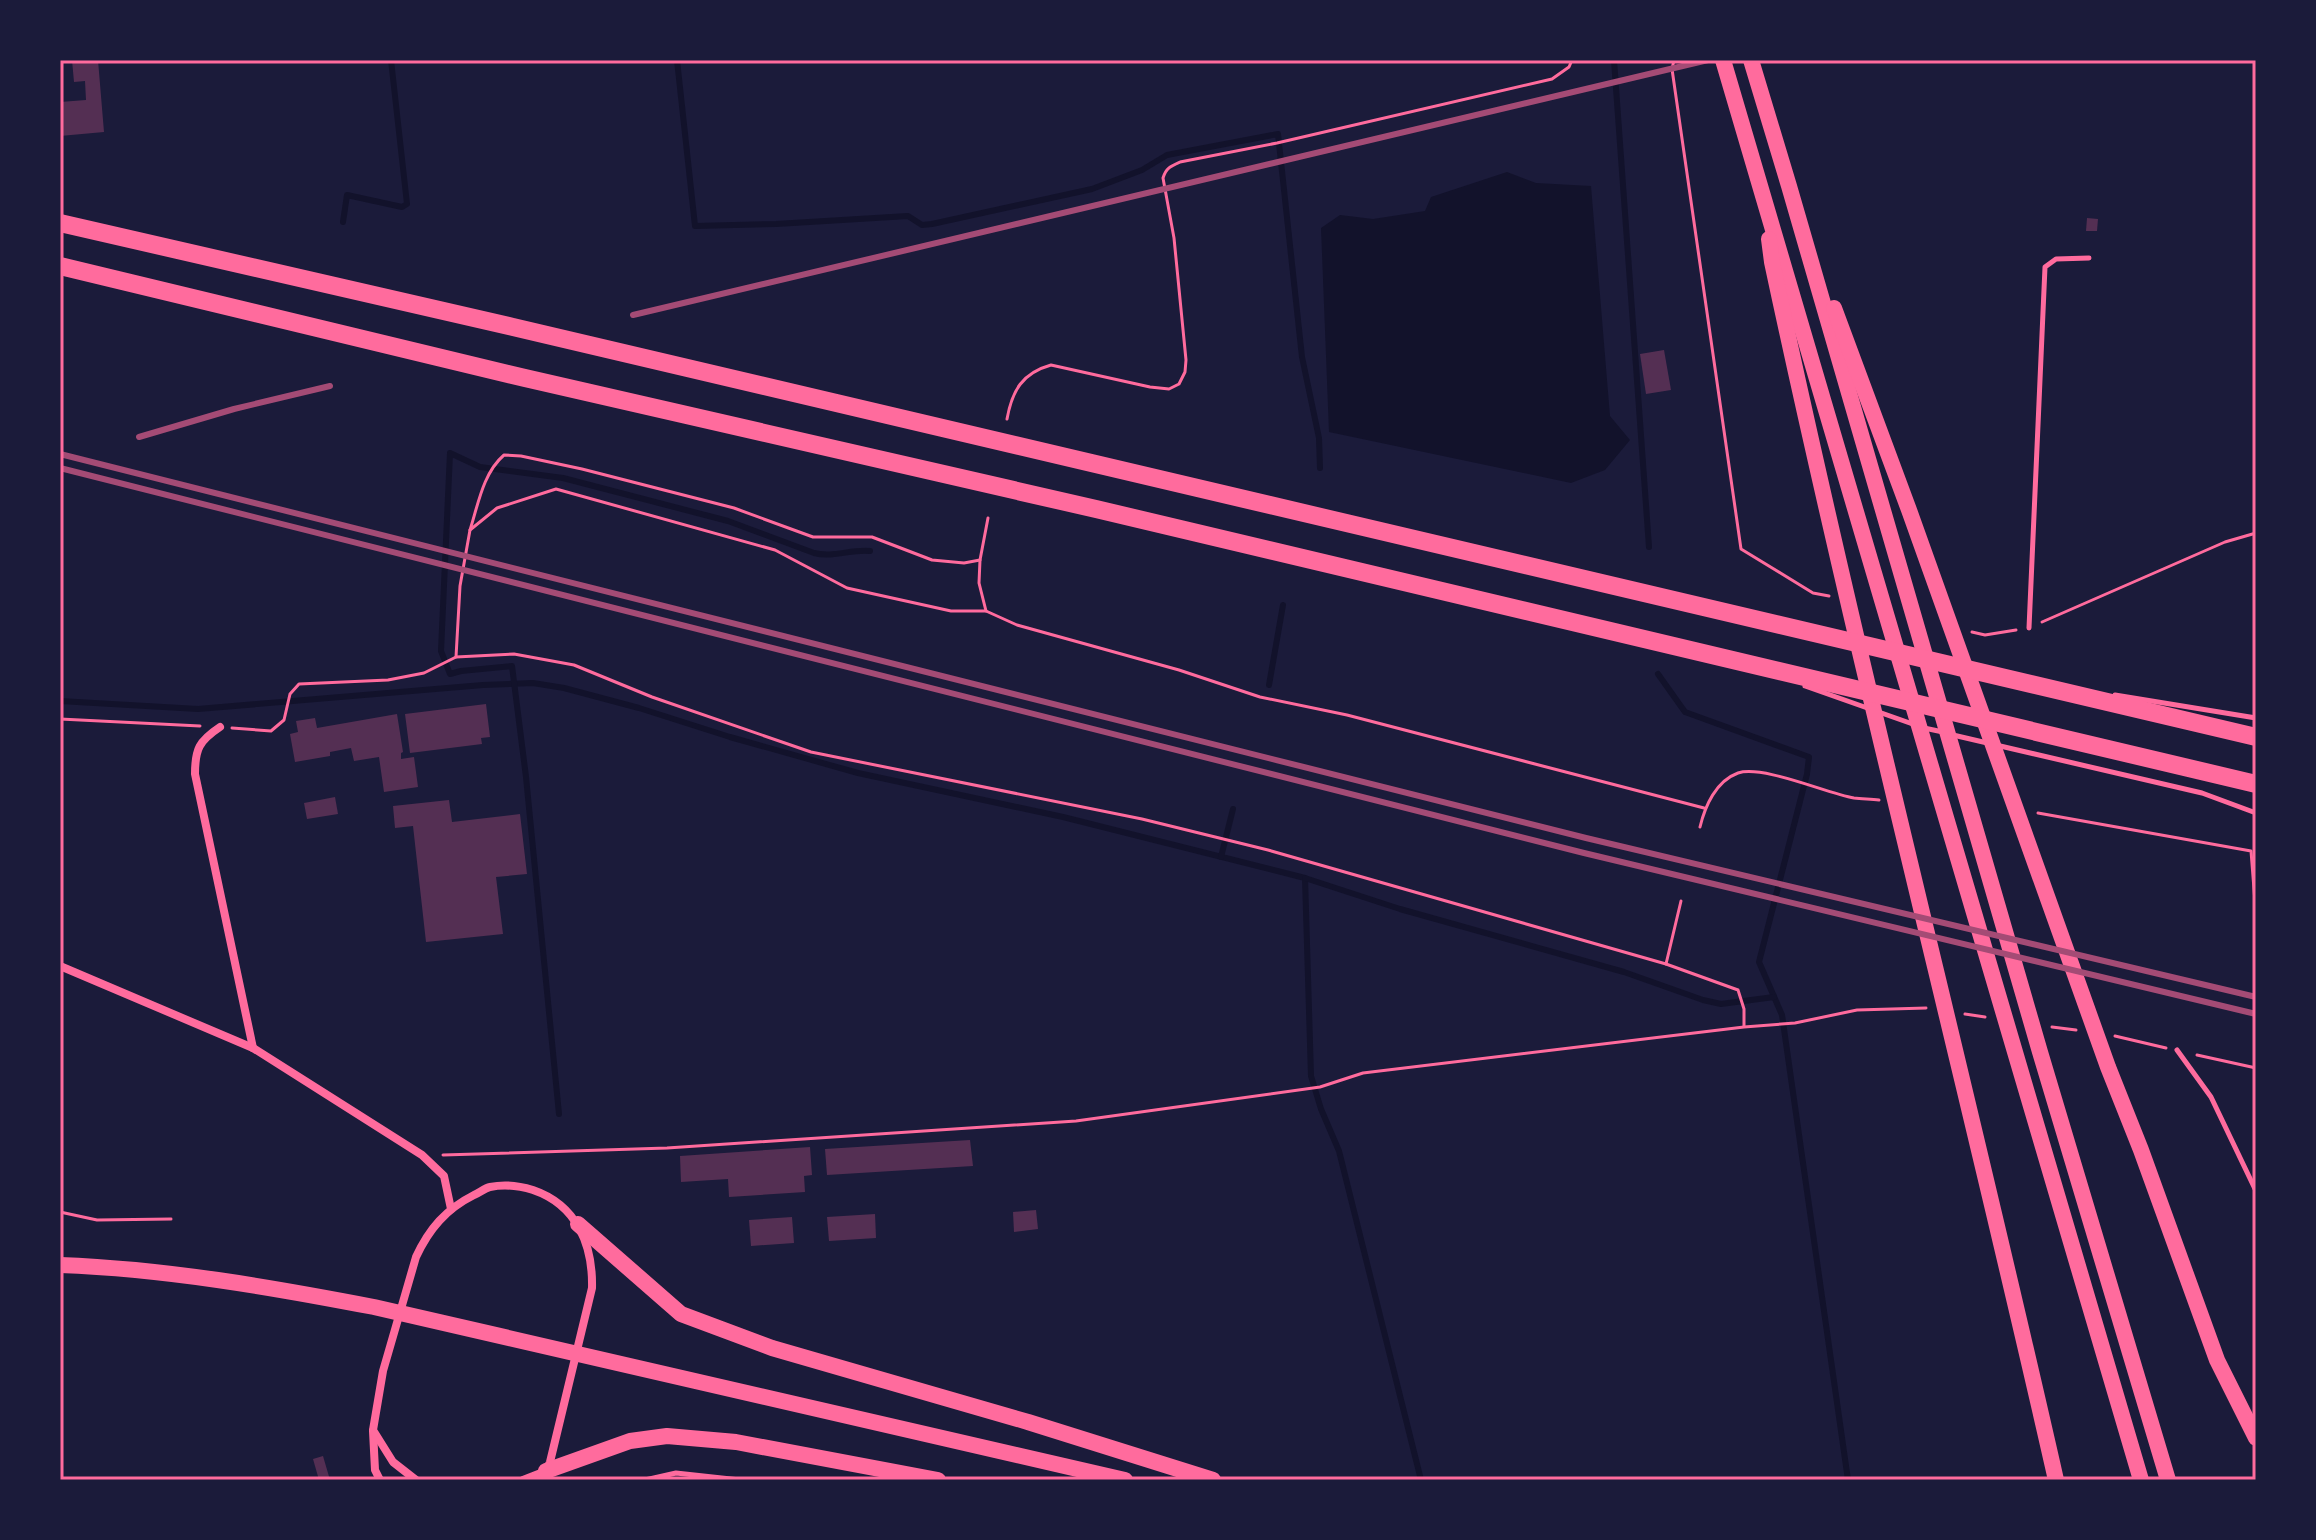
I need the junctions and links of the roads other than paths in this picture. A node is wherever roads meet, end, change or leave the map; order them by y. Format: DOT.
graph roads {
  1 [pos="1723,60"];
  2 [pos="1753,67"];
  3 [pos="1789,186"];
  4 [pos="1764,198"];
  5 [pos="60,223"];
  6 [pos="2089,258"];
  7 [pos="60,266"];
  8 [pos="2029,628"];
  9 [pos="1740,663"];
  10 [pos="2044,687"];
  11 [pos="2256,718"];
  12 [pos="220,727"];
  13 [pos="2256,737"];
  14 [pos="2256,784"];
  15 [pos="2256,813"];
  16 [pos="60,966"];
  17 [pos="253,1048"];
  18 [pos="2177,1050"];
  19 [pos="2256,1191"];
  20 [pos="451,1209"];
  21 [pos="578,1224"];
  22 [pos="60,1265"];
  23 [pos="2044,1429"];
  24 [pos="373,1430"];
  25 [pos="2256,1438"];
  26 [pos="543,1476"];
  27 [pos="380,1480"];
  28 [pos="416,1480"];
  29 [pos="523,1480"];
  30 [pos="645,1480"];
  31 [pos="740,1480"];
  32 [pos="938,1480"];
  33 [pos="1125,1480"];
  34 [pos="1213,1480"];
  35 [pos="2043,1480"];
  36 [pos="2056,1480"];
  37 [pos="2141,1480"];
  38 [pos="2168,1480"];
  1 -- 4 [label="main road"];
  2 -- 3 [label="main road"];
  3 -- 25 [label="main road"];
  3 -- 38 [label="main road"];
  4 -- 23 [label="main road"];
  4 -- 37 [label="main road"];
  5 -- 10 [label="highway"];
  6 -- 8 [label="lane"];
  7 -- 9 [label="highway"];
  9 -- 14 [label="highway"];
  9 -- 15 [label="lane"];
  10 -- 11 [label="lane"];
  10 -- 13 [label="highway"];
  12 -- 17 [label="street"];
  16 -- 17 [label="street"];
  17 -- 20 [label="street"];
  18 -- 19 [label="lane"];
  20 -- 21 [label="street"];
  20 -- 24 [label="street"];
  21 -- 26 [label="street"];
  21 -- 34 [label="main road"];
  22 -- 33 [label="main road"];
  23 -- 35 [label="main road"];
  23 -- 36 [label="main road"];
  24 -- 27 [label="street"];
  24 -- 28 [label="street"];
  26 -- 29 [label="street"];
  26 -- 32 [label="main road"];
  30 -- 31 [label="lane"];
}
